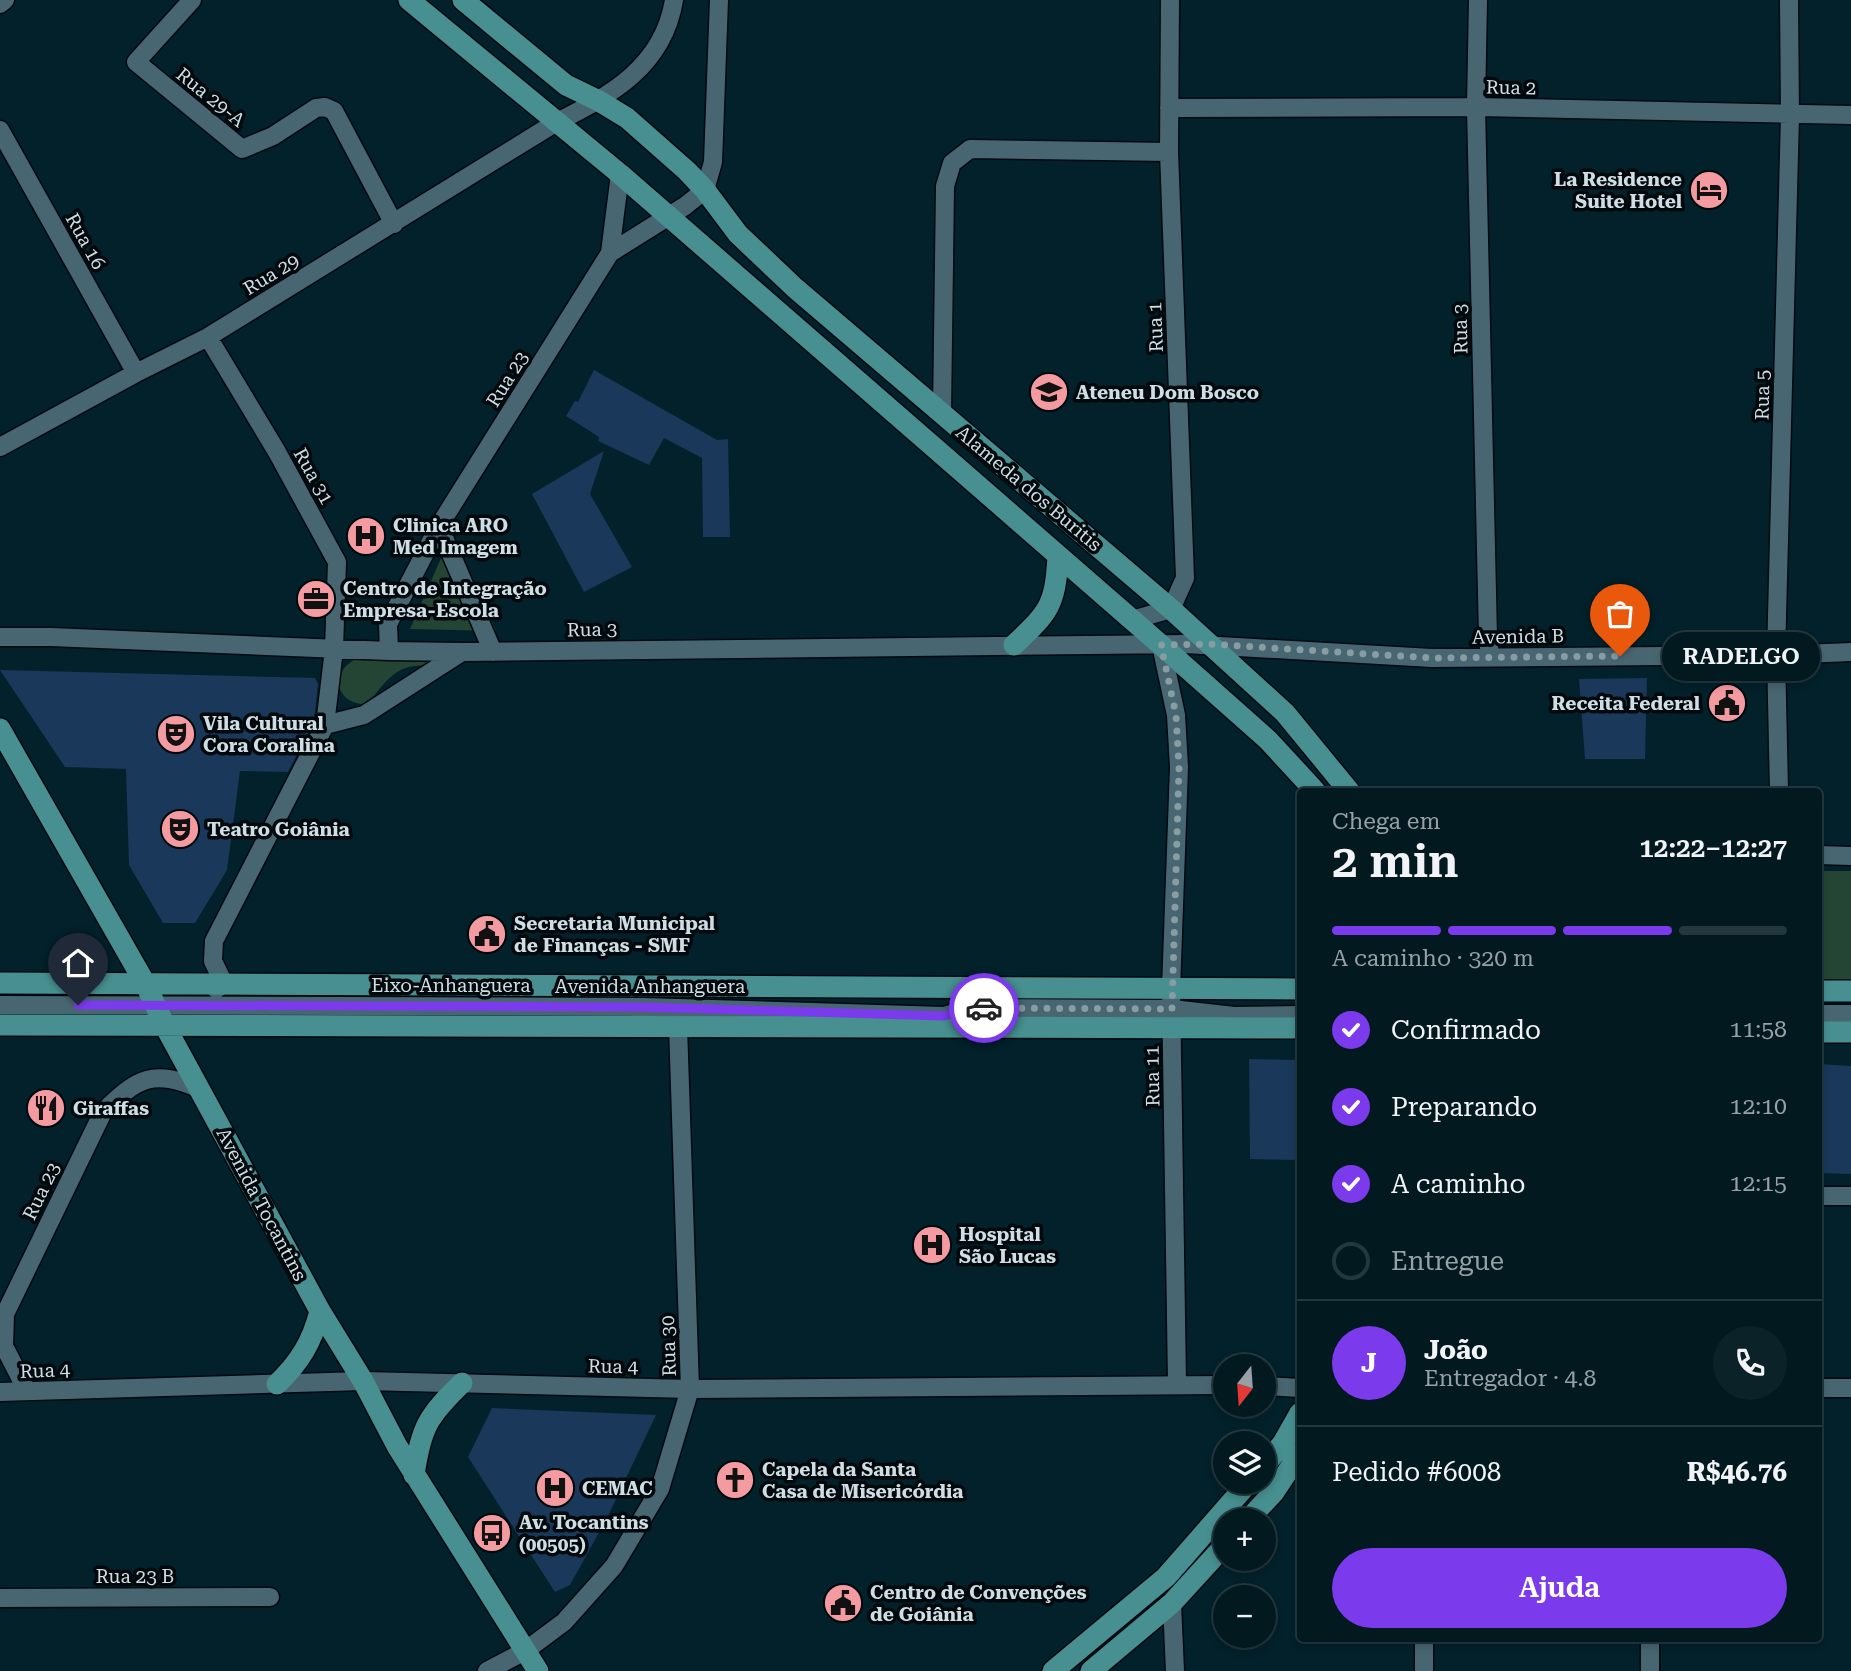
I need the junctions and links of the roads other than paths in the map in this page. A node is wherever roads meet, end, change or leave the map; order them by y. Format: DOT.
graph roads {
  1 [pos="5,0"];
  2 [pos="192,0"];
  3 [pos="409,0"];
  4 [pos="463,0"];
  5 [pos="674,0"];
  6 [pos="719,0"];
  7 [pos="1170,0"];
  8 [pos="1478,0"];
  9 [pos="1789,0"];
  10 [pos="0,4"];
  11 [pos="599,101"];
  12 [pos="1476,107"];
  13 [pos="1169,108"];
  14 [pos="1790,115"];
  15 [pos="1851,115"];
  16 [pos="555,123"];
  17 [pos="0,130"];
  18 [pos="1169,152"];
  19 [pos="620,174"];
  20 [pos="705,190"];
  21 [pos="668,216"];
  22 [pos="394,224"];
  23 [pos="610,253"];
  24 [pos="208,337"];
  25 [pos="136,373"];
  26 [pos="942,414"];
  27 [pos="0,447"];
  28 [pos="439,526"];
  29 [pos="1058,557"];
  30 [pos="1171,609"];
  31 [pos="1132,621"];
  32 [pos="0,637"];
  33 [pos="1185,644"];
  34 [pos="1209,644"];
  35 [pos="1014,645"];
  36 [pos="1161,645"];
  37 [pos="334,649"];
  38 [pos="389,651"];
  39 [pos="462,652"];
  40 [pos="493,652"];
  41 [pos="1851,652"];
  42 [pos="1776,656"];
  43 [pos="1490,657"];
  44 [pos="325,726"];
  45 [pos="0,729"];
  46 [pos="1312,788"];
  47 [pos="1347,788"];
  48 [pos="1779,788"];
  49 [pos="1822,855"];
  50 [pos="1851,856"];
  51 [pos="0,983"];
  52 [pos="224,984"];
  53 [pos="146,985"];
  54 [pos="1297,990"];
  55 [pos="1822,990"];
  56 [pos="1851,991"];
  57 [pos="0,1005"];
  58 [pos="155,1005"];
  59 [pos="194,1005"];
  60 [pos="1172,1012"];
  61 [pos="1822,1014"];
  62 [pos="1851,1014"];
  63 [pos="1297,1015"];
  64 [pos="0,1025"];
  65 [pos="165,1026"];
  66 [pos="678,1026"];
  67 [pos="1297,1028"];
  68 [pos="1822,1032"];
  69 [pos="1851,1032"];
  70 [pos="200,1088"];
  71 [pos="1822,1196"];
  72 [pos="1851,1196"];
  73 [pos="320,1311"];
  74 [pos="363,1381"];
  75 [pos="462,1383"];
  76 [pos="1177,1383"];
  77 [pos="277,1384"];
  78 [pos="1213,1384"];
  79 [pos="1276,1387"];
  80 [pos="1297,1388"];
  81 [pos="1822,1388"];
  82 [pos="1851,1388"];
  83 [pos="690,1389"];
  84 [pos="27,1391"];
  85 [pos="0,1392"];
  86 [pos="1297,1418"];
  87 [pos="1276,1451"];
  88 [pos="1297,1458"];
  89 [pos="414,1475"];
  90 [pos="1239,1494"];
  91 [pos="1259,1508"];
  92 [pos="1213,1558"];
  93 [pos="270,1597"];
  94 [pos="0,1598"];
  95 [pos="1172,1602"];
  96 [pos="1424,1642"];
  97 [pos="1650,1642"];
  98 [pos="525,1651"];
  99 [pos="487,1671"];
  100 [pos="538,1671"];
  101 [pos="1053,1671"];
  102 [pos="1091,1671"];
  103 [pos="1175,1671"];
  104 [pos="1424,1671"];
  105 [pos="1650,1671"];
  1 -- 10 [label="street"];
  2 -- 22 [label="street, Rua 29-A"];
  3 -- 16 [label="main road, Alameda dos Buritis"];
  4 -- 11 [label="main road, Alameda dos Buritis"];
  5 -- 11 [label="street"];
  6 -- 20 [label="street"];
  7 -- 13 [label="street, Rua 1"];
  8 -- 12 [label="street, Rua 3"];
  9 -- 14 [label="street, Rua 5"];
  11 -- 16 [label="street"];
  11 -- 20 [label="main road, Alameda dos Buritis"];
  12 -- 13 [label="street, Rua 2"];
  12 -- 14 [label="street, Rua 2"];
  12 -- 43 [label="street, Rua 3"];
  13 -- 18 [label="street, Rua 1"];
  14 -- 15 [label="street, Rua 2"];
  14 -- 42 [label="street, Rua 5"];
  16 -- 19 [label="main road, Alameda dos Buritis"];
  16 -- 22 [label="street, Rua 29"];
  17 -- 25 [label="street, Rua 16"];
  18 -- 26 [label="street"];
  18 -- 30 [label="street, Rua 1"];
  19 -- 21 [label="main road, Alameda dos Buritis"];
  19 -- 23 [label="street, Rua 23"];
  20 -- 21 [label="street"];
  20 -- 26 [label="main road, Alameda dos Buritis"];
  21 -- 23 [label="street, Rua 23"];
  21 -- 29 [label="main road, Alameda dos Buritis"];
  22 -- 24 [label="street, Rua 29"];
  23 -- 28 [label="street, Rua 23"];
  24 -- 25 [label="street, Rua 29"];
  24 -- 37 [label="street, Rua 31"];
  25 -- 27 [label="street, Rua 29"];
  26 -- 30 [label="main road, Alameda dos Buritis"];
  28 -- 38 [label="street, Rua 23"];
  28 -- 40 [label="street"];
  29 -- 31 [label="main road, Alameda dos Buritis"];
  29 -- 35 [label="main road"];
  30 -- 31 [label="street"];
  30 -- 34 [label="main road, Alameda dos Buritis"];
  31 -- 36 [label="main road, Alameda dos Buritis"];
  32 -- 37 [label="street, Rua 3"];
  33 -- 34 [label="street, Avenida B"];
  33 -- 36 [label="street, Rua 3"];
  34 -- 43 [label="street, Avenida B"];
  34 -- 47 [label="main road, Alameda dos Buritis"];
  35 -- 36 [label="street, Rua 3"];
  35 -- 40 [label="street, Rua 3"];
  36 -- 46 [label="main road, Alameda dos Buritis"];
  36 -- 60 [label="street, Rua 11"];
  37 -- 38 [label="street, Rua 3"];
  37 -- 44 [label="street"];
  38 -- 39 [label="street, Rua 3"];
  39 -- 40 [label="street, Rua 3"];
  39 -- 44 [label="street"];
  41 -- 42 [label="street, Avenida B"];
  42 -- 43 [label="street, Avenida B"];
  42 -- 48 [label="street, Rua 5"];
  44 -- 52 [label="street"];
  45 -- 53 [label="main road, Avenida Tocantins"];
  49 -- 50 [label="street"];
  51 -- 53 [label="main road, Avenida Anhanguera"];
  52 -- 53 [label="main road, Avenida Anhanguera"];
  52 -- 59 [label="street"];
  52 -- 60 [label="main road, Avenida Anhanguera"];
  53 -- 58 [label="main road, Avenida Tocantins"];
  54 -- 60 [label="main road, Avenida Anhanguera"];
  55 -- 56 [label="main road"];
  57 -- 58 [label="street, Eixo-Anhanguera"];
  58 -- 59 [label="street, Eixo-Anhanguera"];
  58 -- 65 [label="main road, Avenida Tocantins"];
  59 -- 60 [label="street, Eixo-Anhanguera"];
  59 -- 65 [label="street"];
  60 -- 63 [label="street, Eixo-Anhanguera"];
  60 -- 66 [label="main road, Avenida Anhanguera"];
  60 -- 67 [label="main road, Avenida Anhanguera"];
  60 -- 76 [label="street, Rua 11"];
  61 -- 62 [label="street"];
  64 -- 65 [label="main road, Avenida Anhanguera"];
  65 -- 66 [label="main road, Avenida Anhanguera"];
  65 -- 70 [label="main road, Avenida Tocantins"];
  66 -- 83 [label="street, Rua 30"];
  68 -- 69 [label="main road"];
  70 -- 73 [label="main road, Avenida Tocantins"];
  70 -- 84 [label="street, Rua 23"];
  71 -- 72 [label="street"];
  73 -- 74 [label="main road, Avenida Tocantins"];
  73 -- 77 [label="main road"];
  74 -- 75 [label="street, Rua 4"];
  74 -- 77 [label="street, Rua 4"];
  74 -- 89 [label="main road, Avenida Tocantins"];
  75 -- 83 [label="street, Rua 4"];
  75 -- 89 [label="main road"];
  76 -- 78 [label="street, Rua 4"];
  76 -- 83 [label="street, Rua 4"];
  77 -- 84 [label="street, Rua 4"];
  79 -- 80 [label="street"];
  81 -- 82 [label="street"];
  83 -- 98 [label="street, Rua 30"];
  84 -- 85 [label="street, Rua 4"];
  86 -- 87 [label="main road"];
  88 -- 91 [label="main road"];
  89 -- 98 [label="main road, Avenida Tocantins"];
  90 -- 101 [label="main road"];
  92 -- 95 [label="main road"];
  93 -- 94 [label="street, Rua 23 B"];
  95 -- 102 [label="main road"];
  95 -- 103 [label="street"];
  96 -- 104 [label="street"];
  97 -- 105 [label="street"];
  98 -- 99 [label="street"];
  98 -- 100 [label="main road, Avenida Tocantins"];
}
